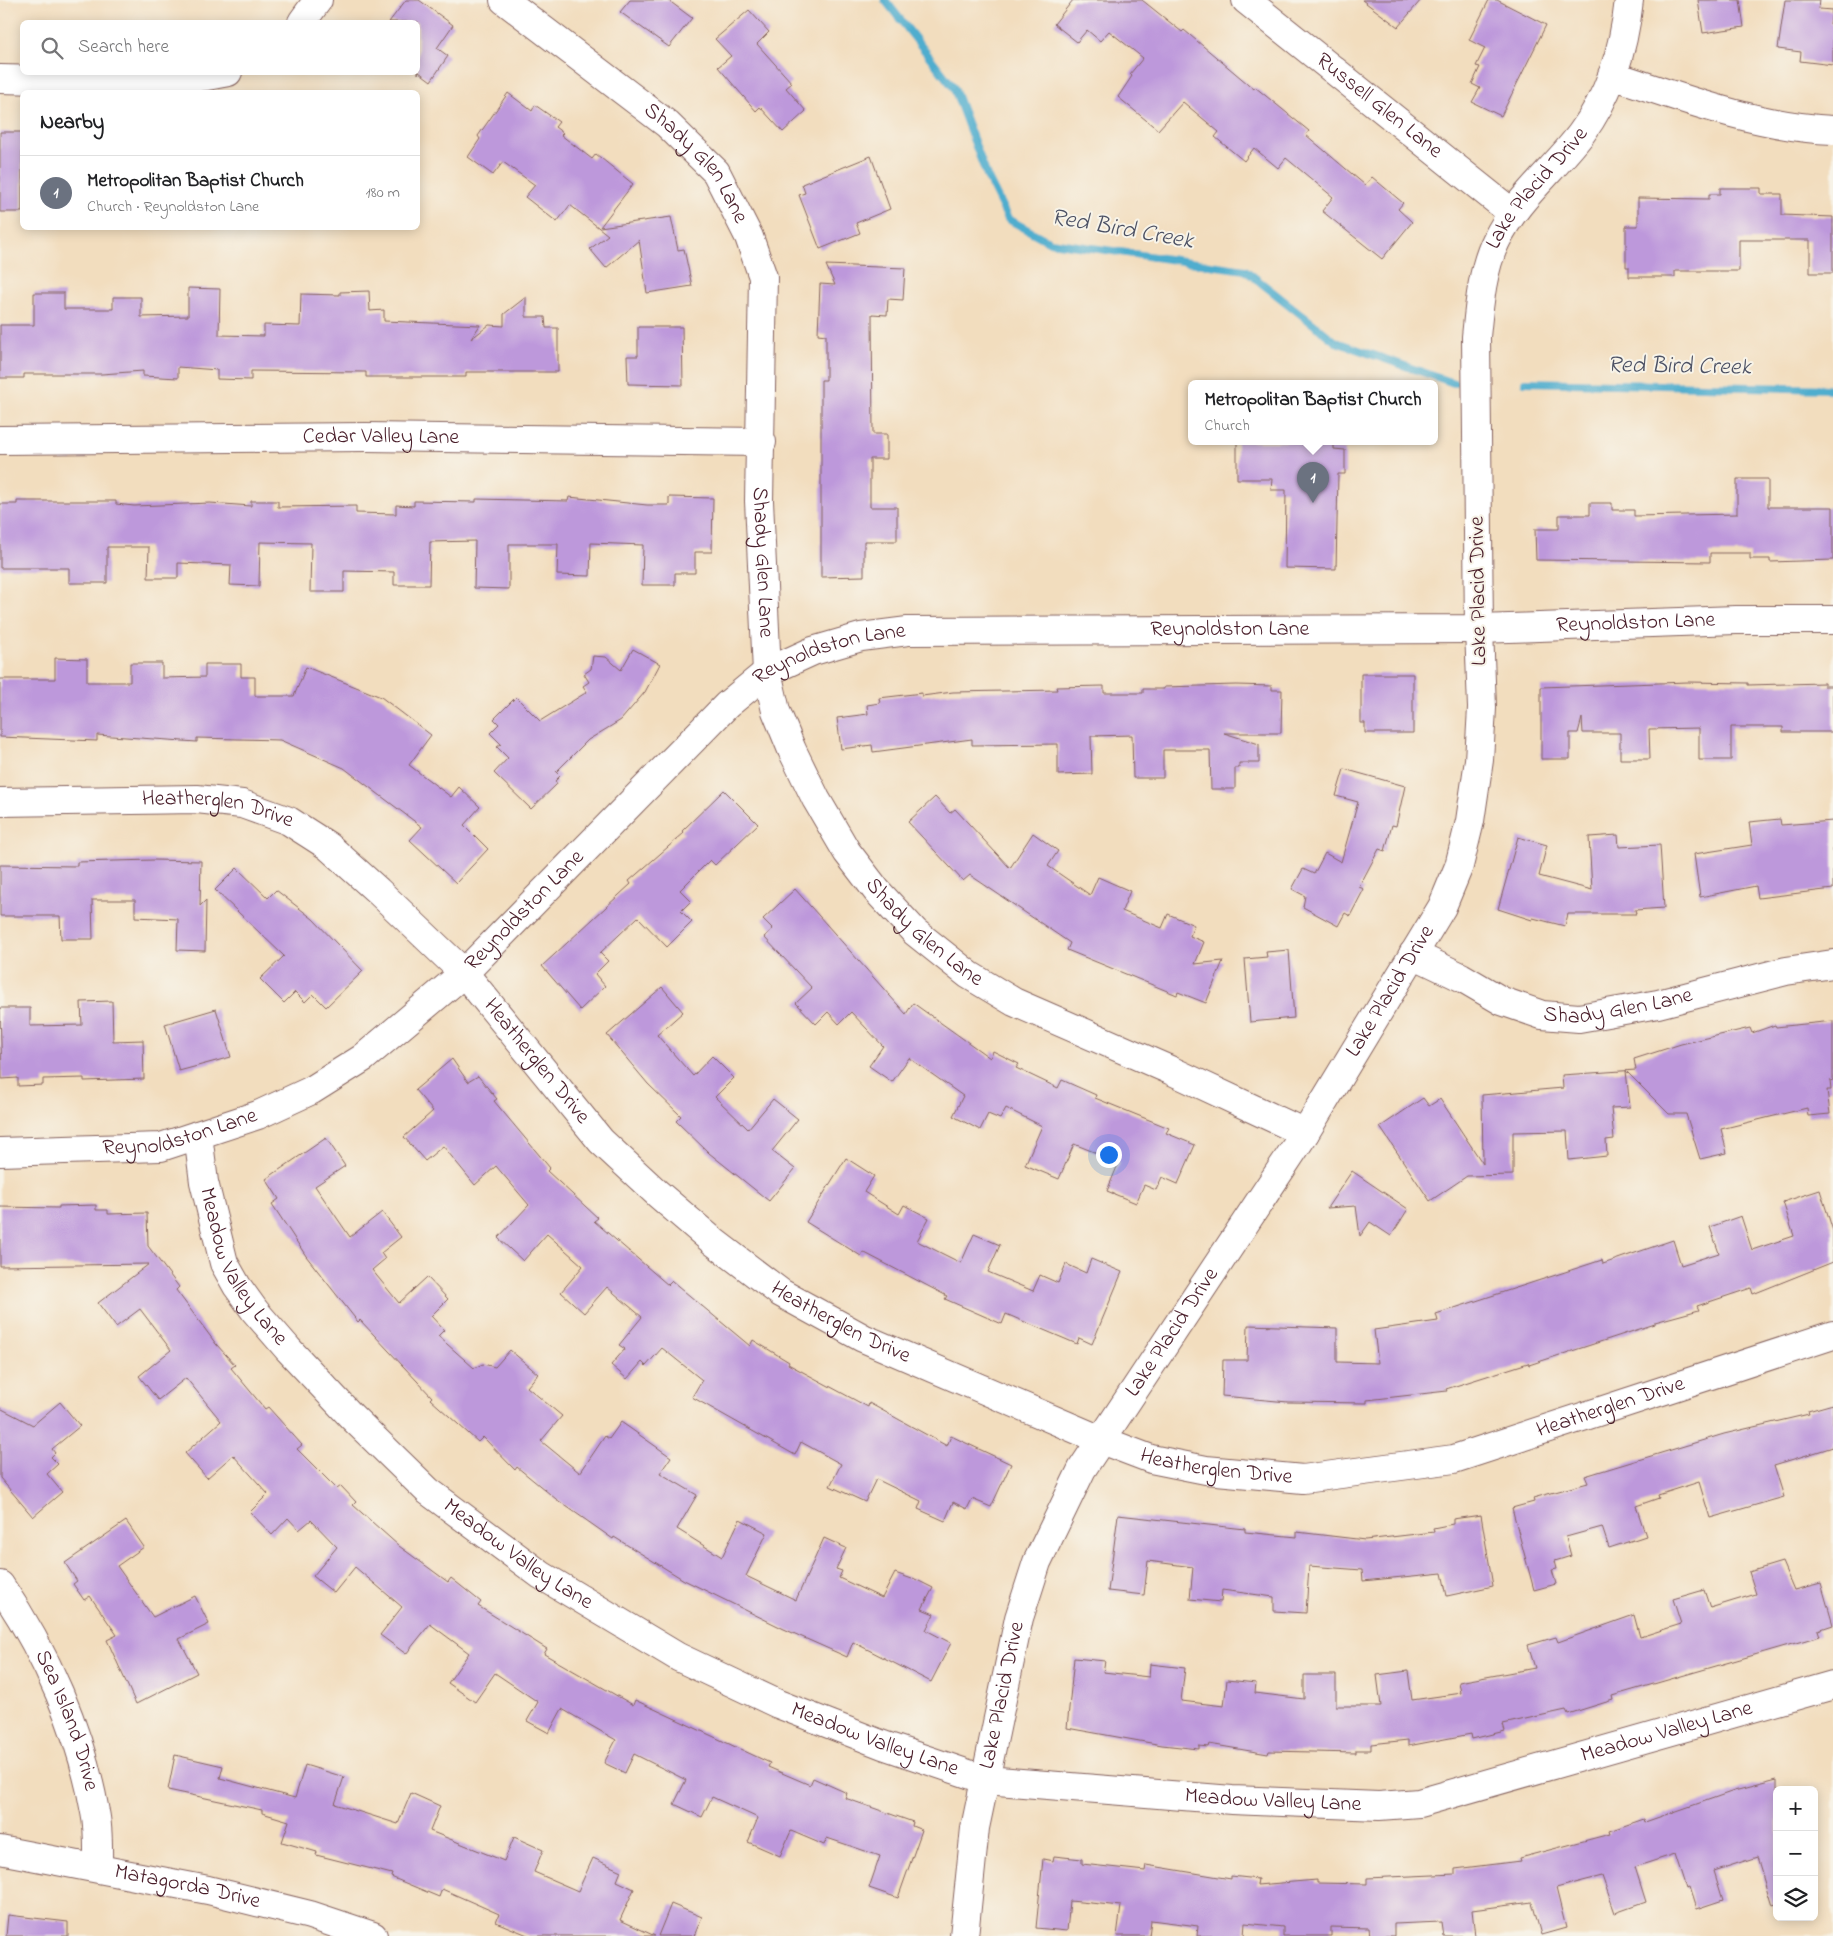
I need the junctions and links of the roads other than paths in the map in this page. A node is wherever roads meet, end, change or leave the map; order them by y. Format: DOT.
graph roads {
  1 [pos="318,0"];
  2 [pos="504,0"];
  3 [pos="1246,0"];
  4 [pos="1629,0"];
  5 [pos="303,20"];
  6 [pos="214,75"];
  7 [pos="1612,75"];
  8 [pos="0,79"];
  9 [pos="1833,130"];
  10 [pos="1512,212"];
  11 [pos="0,440"];
  12 [pos="762,442"];
  13 [pos="1833,620"];
  14 [pos="1479,629"];
  15 [pos="767,672"];
  16 [pos="0,802"];
  17 [pos="1413,954"];
  18 [pos="1833,964"];
  19 [pos="464,973"];
  20 [pos="1305,1133"];
  21 [pos="198,1135"];
  22 [pos="0,1152"];
  23 [pos="1833,1335"];
  24 [pos="1101,1440"];
  25 [pos="0,1585"];
  26 [pos="1833,1685"];
  27 [pos="986,1780"];
  28 [pos="0,1850"];
  29 [pos="98,1868"];
  30 [pos="373,1936"];
  31 [pos="964,1936"];
  1 -- 5 [label="street"];
  2 -- 12 [label="street, Shady Glen Lane"];
  3 -- 10 [label="street, Russell Glen Lane"];
  4 -- 7 [label="street, Lake Placid Drive"];
  6 -- 8 [label="street"];
  7 -- 9 [label="street"];
  7 -- 10 [label="street, Lake Placid Drive"];
  10 -- 14 [label="street, Lake Placid Drive"];
  11 -- 12 [label="street, Cedar Valley Lane"];
  12 -- 15 [label="street, Shady Glen Lane"];
  13 -- 14 [label="street, Reynoldston Lane"];
  14 -- 15 [label="street, Reynoldston Lane"];
  14 -- 17 [label="street, Lake Placid Drive"];
  15 -- 19 [label="street, Reynoldston Lane"];
  15 -- 20 [label="street, Shady Glen Lane"];
  16 -- 19 [label="street, Heatherglen Drive"];
  17 -- 18 [label="street, Shady Glen Lane"];
  17 -- 20 [label="street, Lake Placid Drive"];
  19 -- 21 [label="street, Reynoldston Lane"];
  19 -- 24 [label="street, Heatherglen Drive"];
  20 -- 24 [label="street, Lake Placid Drive"];
  21 -- 22 [label="street, Reynoldston Lane"];
  21 -- 27 [label="street, Meadow Valley Lane"];
  23 -- 24 [label="street, Heatherglen Drive"];
  24 -- 27 [label="street, Lake Placid Drive"];
  25 -- 29 [label="street, Sea Island Drive"];
  26 -- 27 [label="street, Meadow Valley Lane"];
  27 -- 31 [label="street, Lake Placid Drive"];
  28 -- 29 [label="street, Matagorda Drive"];
  29 -- 30 [label="street, Matagorda Drive"];
}
